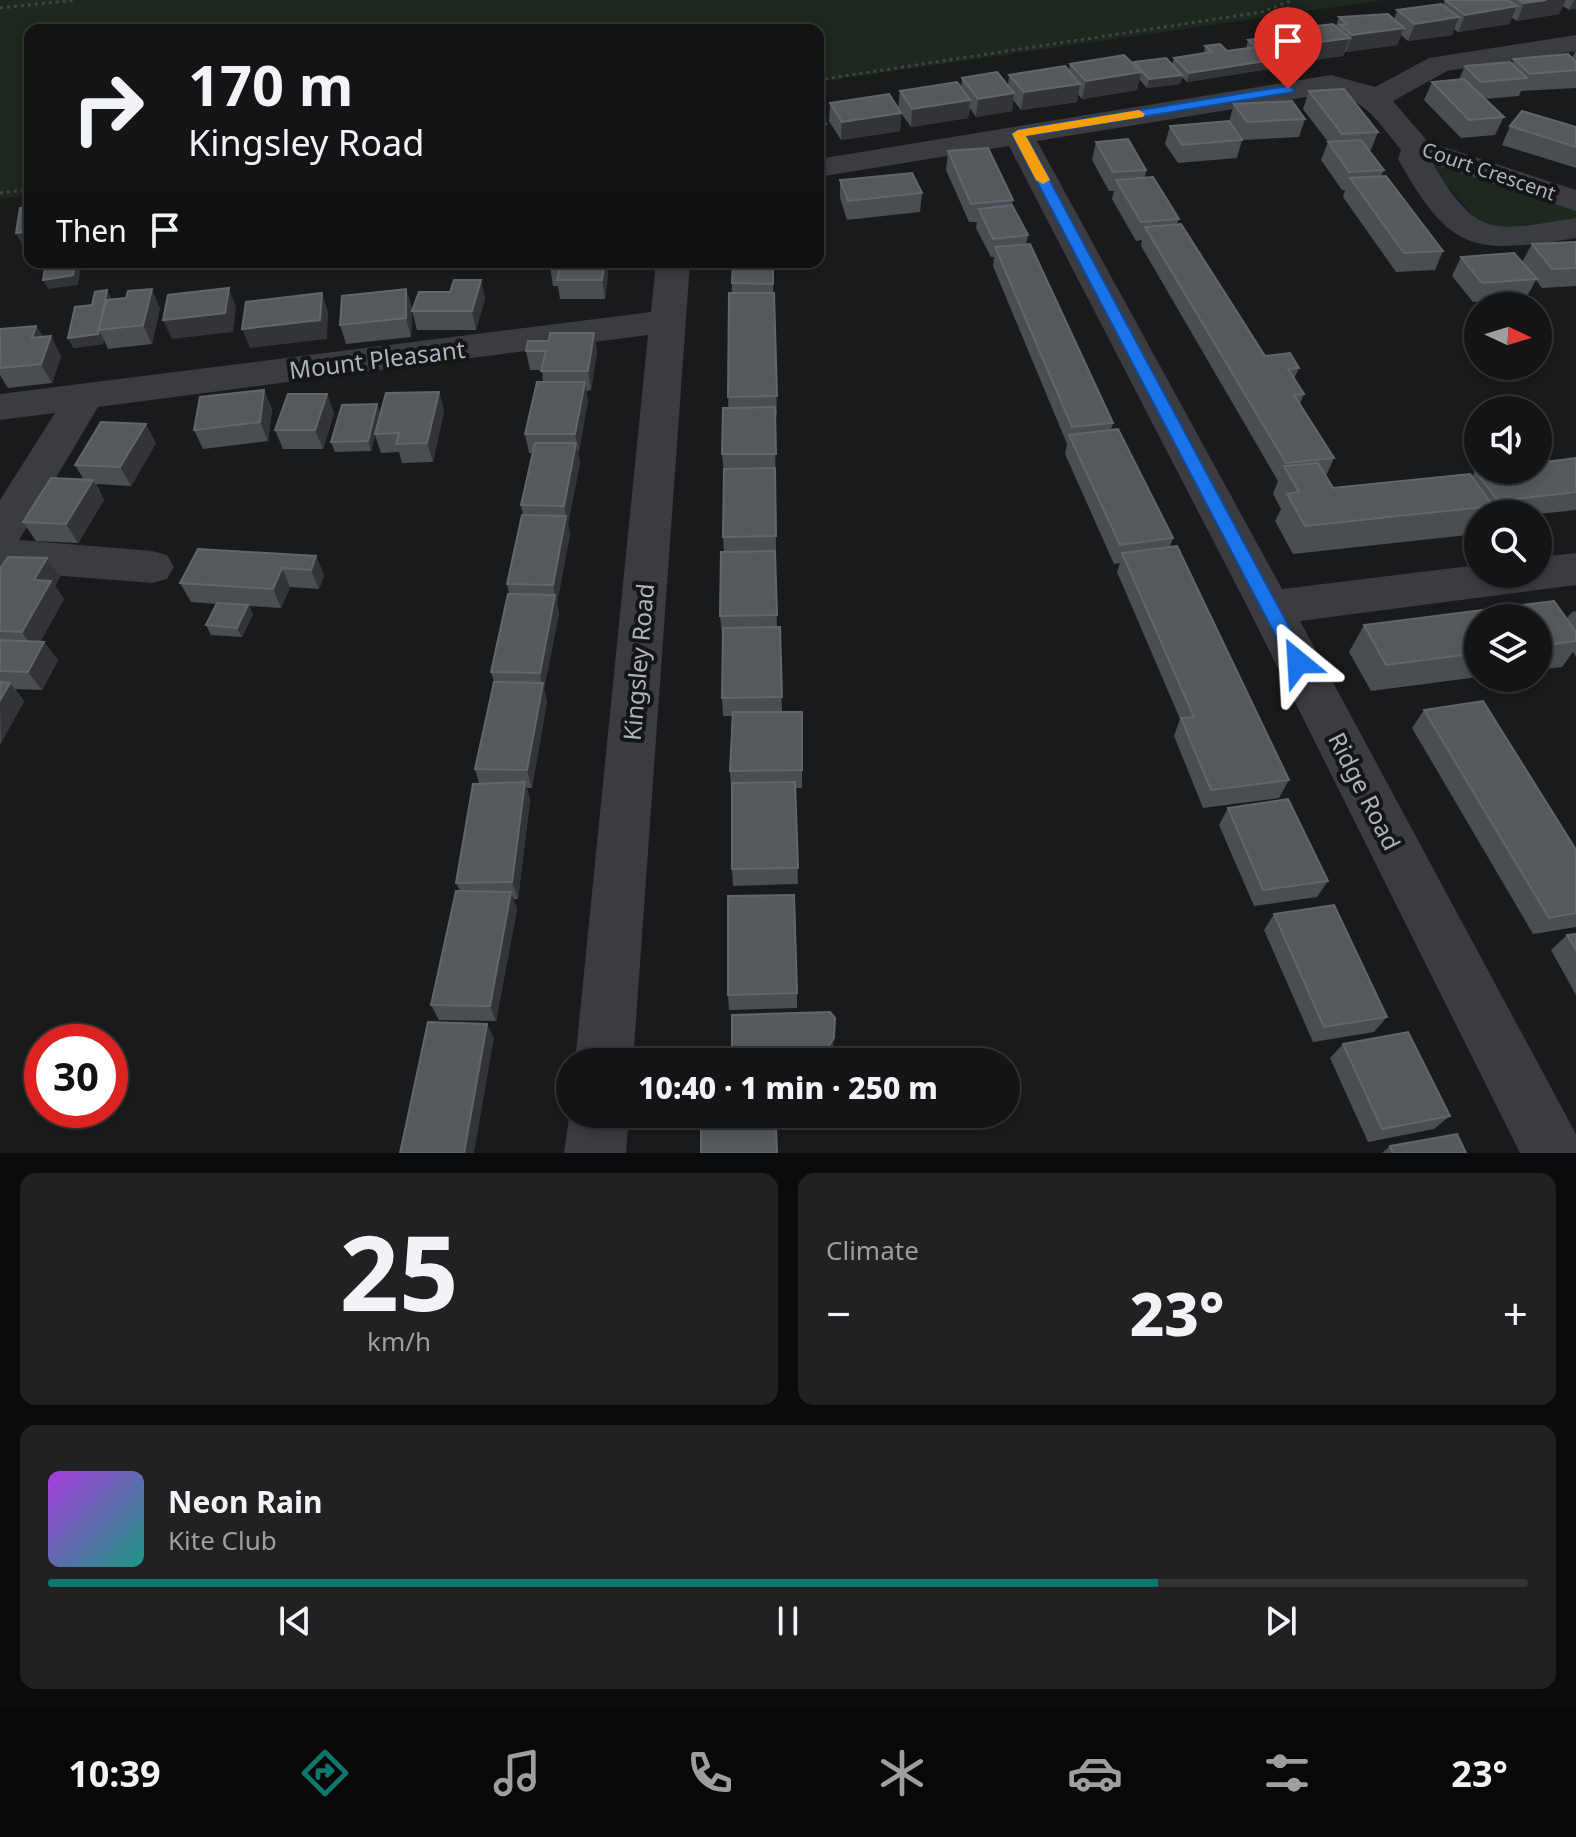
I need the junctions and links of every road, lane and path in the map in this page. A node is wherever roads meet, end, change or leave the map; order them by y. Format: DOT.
graph roads {
  1 [pos="76,0"];
  2 [pos="1293,0"];
  3 [pos="0,8"];
  4 [pos="1576,43"];
  5 [pos="824,79"];
  6 [pos="1375,99"];
  7 [pos="1018,134"];
  8 [pos="1417,149"];
  9 [pos="824,167"];
  10 [pos="24,190"];
  11 [pos="0,193"];
  12 [pos="1576,201"];
  13 [pos="1576,228"];
  14 [pos="672,268"];
  15 [pos="668,321"];
  16 [pos="85,396"];
  17 [pos="0,407"];
  18 [pos="0,535"];
  19 [pos="0,555"];
  20 [pos="152,567"];
  21 [pos="1576,569"];
  22 [pos="1552,572"];
  23 [pos="1464,583"];
  24 [pos="1270,608"];
  25 [pos="605,1048"];
  26 [pos="598,1128"];
  27 [pos="595,1153"];
  28 [pos="1553,1153"];
  1 -- 3 [label="path"];
  2 -- 5 [label="path"];
  4 -- 6 [label="street"];
  6 -- 7 [label="street"];
  6 -- 8 [label="street, Court Crescent"];
  7 -- 9 [label="street"];
  7 -- 24 [label="street, Ridge Road"];
  8 -- 12 [label="street, Court Crescent"];
  8 -- 13 [label="street"];
  10 -- 11 [label="path"];
  14 -- 15 [label="street, Kingsley Road"];
  15 -- 16 [label="street, Mount Pleasant"];
  15 -- 25 [label="street, Kingsley Road"];
  16 -- 17 [label="street, Mount Pleasant"];
  16 -- 18 [label="street"];
  19 -- 20 [label="street"];
  21 -- 22 [label="street"];
  23 -- 24 [label="street"];
  24 -- 28 [label="street, Ridge Road"];
  26 -- 27 [label="street"];
}
